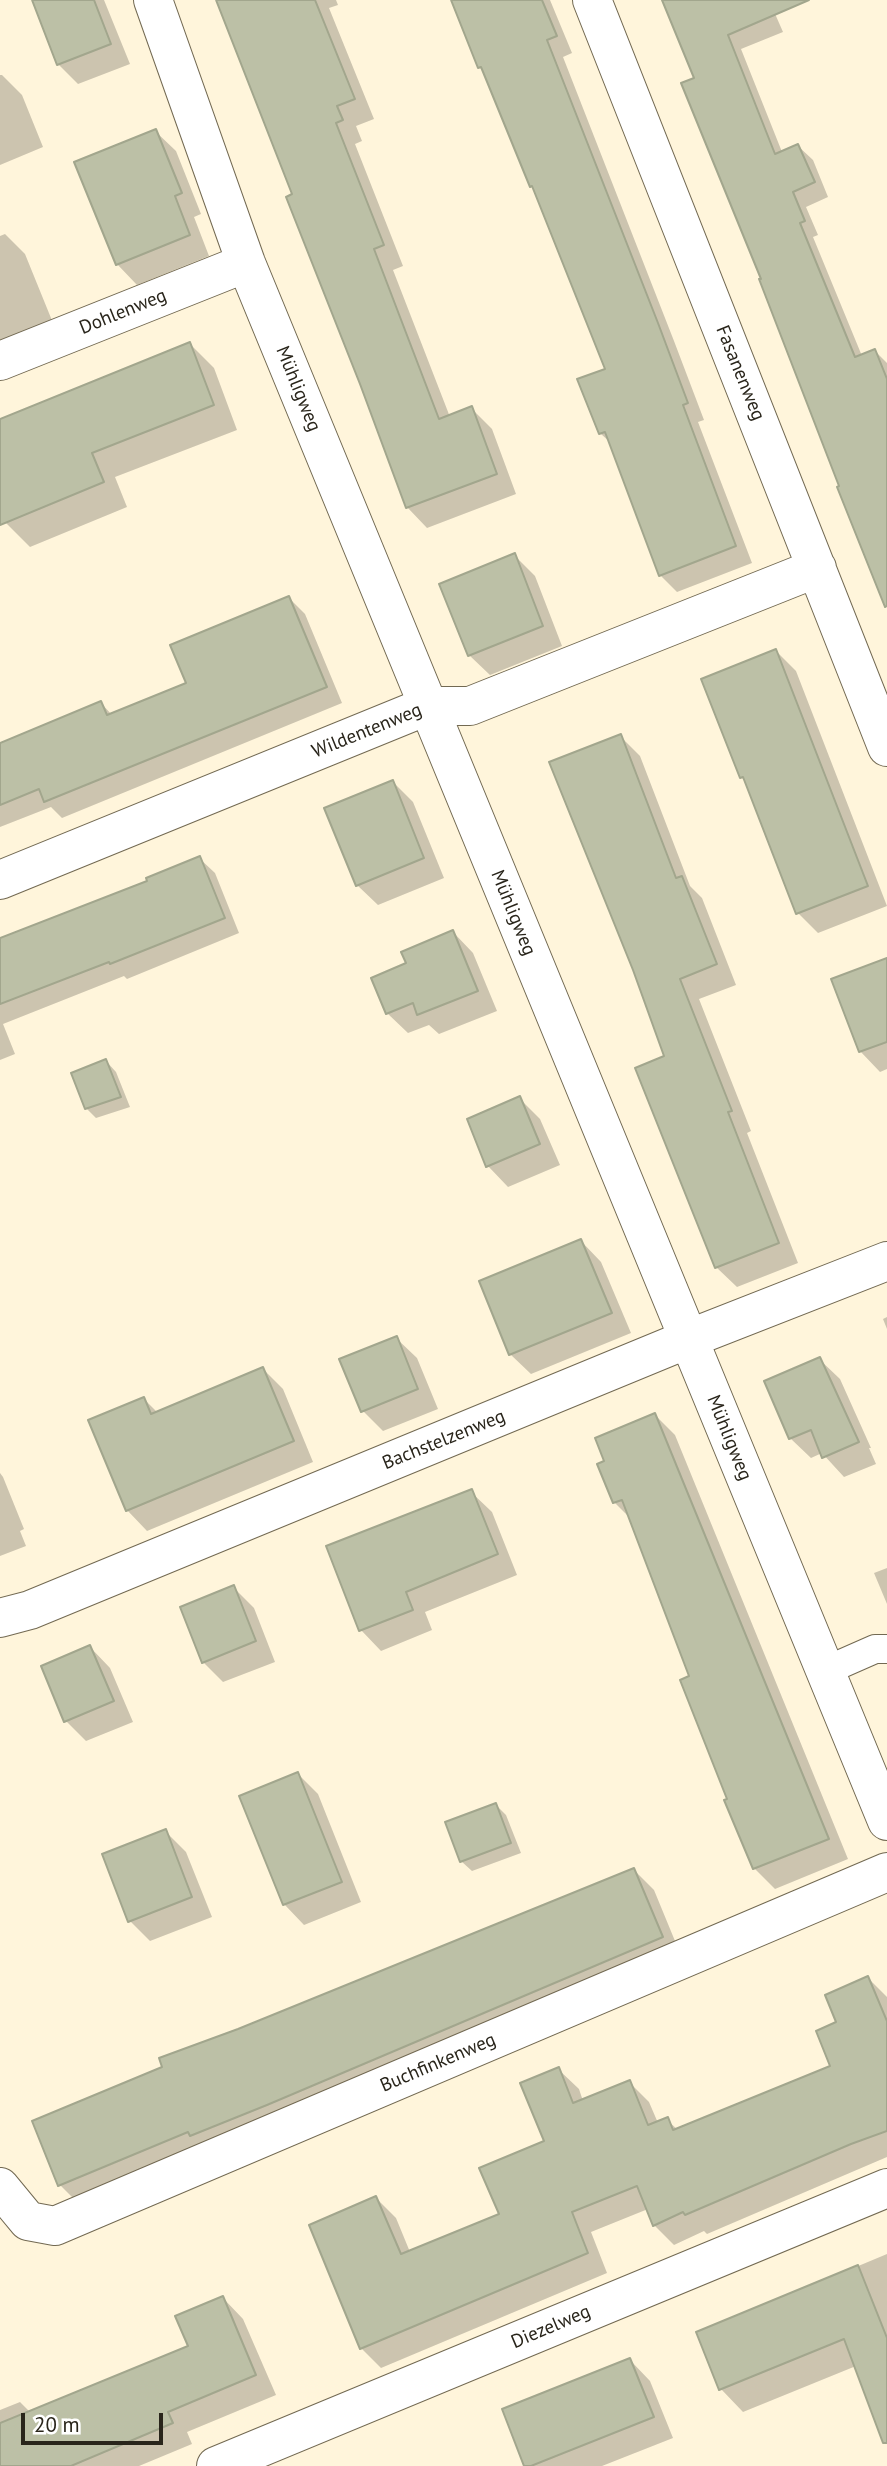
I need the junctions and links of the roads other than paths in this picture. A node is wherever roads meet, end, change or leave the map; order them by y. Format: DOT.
graph roads {
  1 [pos="153,0"];
  2 [pos="592,0"];
  3 [pos="246,263"];
  4 [pos="0,361"];
  5 [pos="817,568"];
  6 [pos="427,706"];
  7 [pos="887,747"];
  8 [pos="0,880"];
  9 [pos="887,1261"];
  10 [pos="688,1339"];
  11 [pos="0,1618"];
  12 [pos="887,1649"];
  13 [pos="825,1671"];
  14 [pos="887,1821"];
  15 [pos="887,1872"];
  16 [pos="0,2186"];
  17 [pos="887,2188"];
  18 [pos="216,2466"];
  1 -- 3 [label="street, Mühligweg"];
  2 -- 5 [label="street, Fasanenweg"];
  3 -- 4 [label="street, Dohlenweg"];
  3 -- 6 [label="street, Mühligweg"];
  5 -- 6 [label="street, Wildentenweg"];
  5 -- 7 [label="street, Fasanenweg"];
  6 -- 8 [label="street, Wildentenweg"];
  6 -- 10 [label="street, Mühligweg"];
  9 -- 10 [label="street, Bachstelzenweg"];
  10 -- 11 [label="street, Bachstelzenweg"];
  10 -- 13 [label="street, Mühligweg"];
  12 -- 13 [label="lane"];
  13 -- 14 [label="street, Mühligweg"];
  15 -- 16 [label="street, Buchfinkenweg"];
  17 -- 18 [label="street, Diezelweg"];
}
